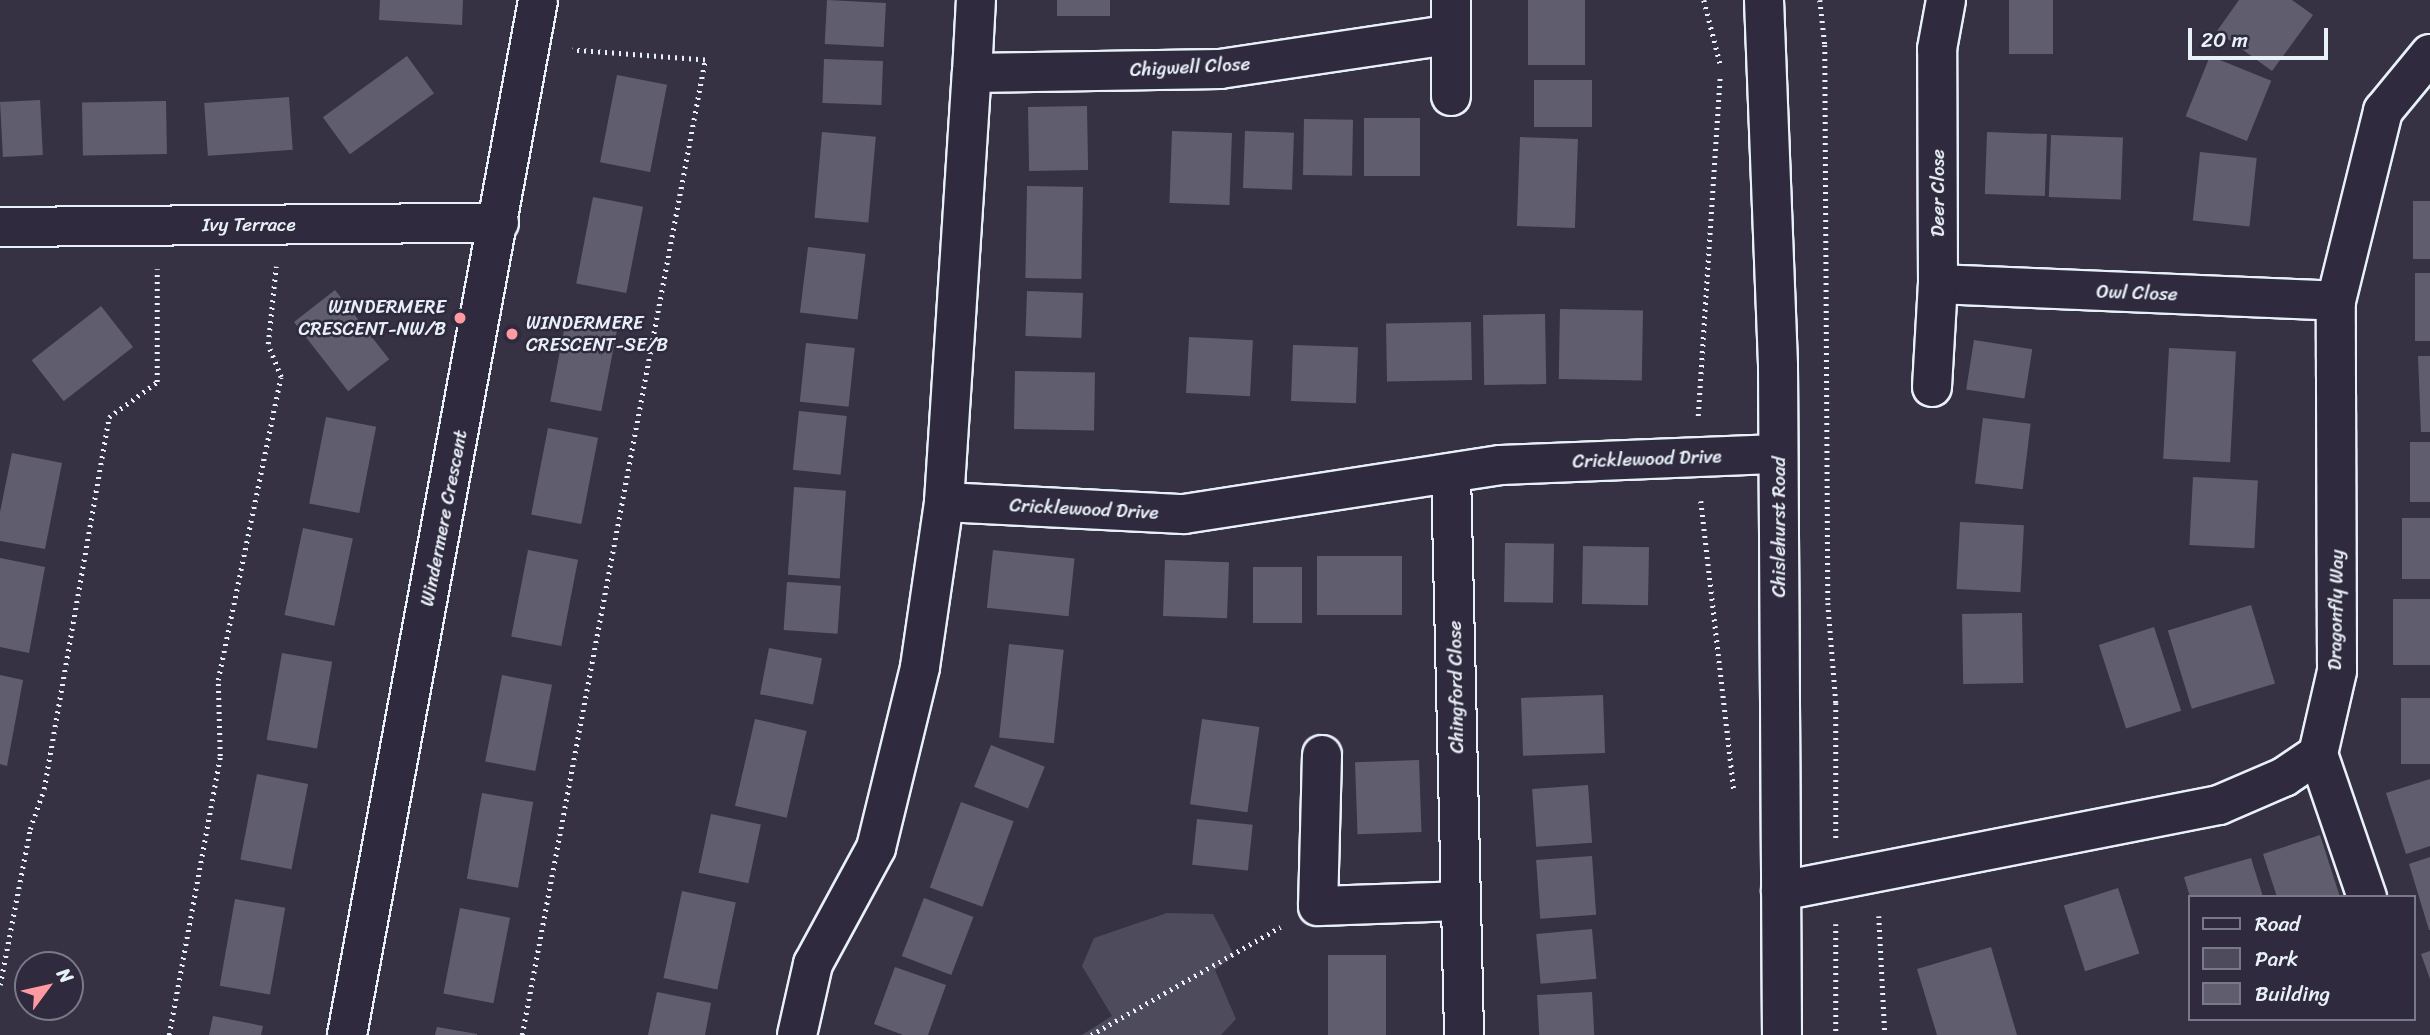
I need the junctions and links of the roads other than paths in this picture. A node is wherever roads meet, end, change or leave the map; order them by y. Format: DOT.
graph roads {
  1 [pos="538,0"];
  2 [pos="976,0"];
  3 [pos="1946,0"];
  4 [pos="1762,6"];
  5 [pos="1449,17"];
  6 [pos="2430,54"];
  7 [pos="972,73"];
  8 [pos="1451,96"];
  9 [pos="499,223"];
  10 [pos="0,227"];
  11 [pos="1938,284"];
  12 [pos="2336,301"];
  13 [pos="1932,387"];
  14 [pos="1778,454"];
  15 [pos="1451,473"];
  16 [pos="944,502"];
  17 [pos="2318,754"];
  18 [pos="1322,755"];
  19 [pos="1781,891"];
  20 [pos="2366,895"];
  21 [pos="1460,901"];
  22 [pos="347,1035"];
  23 [pos="797,1035"];
  24 [pos="1464,1035"];
  25 [pos="1782,1035"];
  1 -- 9 [label="street, Windermere Crescent"];
  2 -- 7 [label="street"];
  3 -- 11 [label="street, Deer Close"];
  4 -- 14 [label="street, Chislehurst Road"];
  5 -- 7 [label="street, Chigwell Close"];
  5 -- 8 [label="street, Chigwell Close"];
  6 -- 12 [label="street, Dragonfly Way"];
  7 -- 16 [label="street"];
  9 -- 10 [label="street, Ivy Terrace"];
  9 -- 22 [label="street, Windermere Crescent"];
  11 -- 12 [label="street, Owl Close"];
  11 -- 13 [label="street, Deer Close"];
  12 -- 17 [label="street, Dragonfly Way"];
  14 -- 15 [label="street, Cricklewood Drive"];
  14 -- 19 [label="street, Chislehurst Road"];
  15 -- 16 [label="street, Cricklewood Drive"];
  15 -- 21 [label="street, Chingford Close"];
  16 -- 23 [label="street"];
  17 -- 19 [label="street"];
  17 -- 20 [label="street"];
  18 -- 21 [label="street"];
  19 -- 25 [label="street, Chislehurst Road"];
  21 -- 24 [label="street, Chingford Close"];
}
